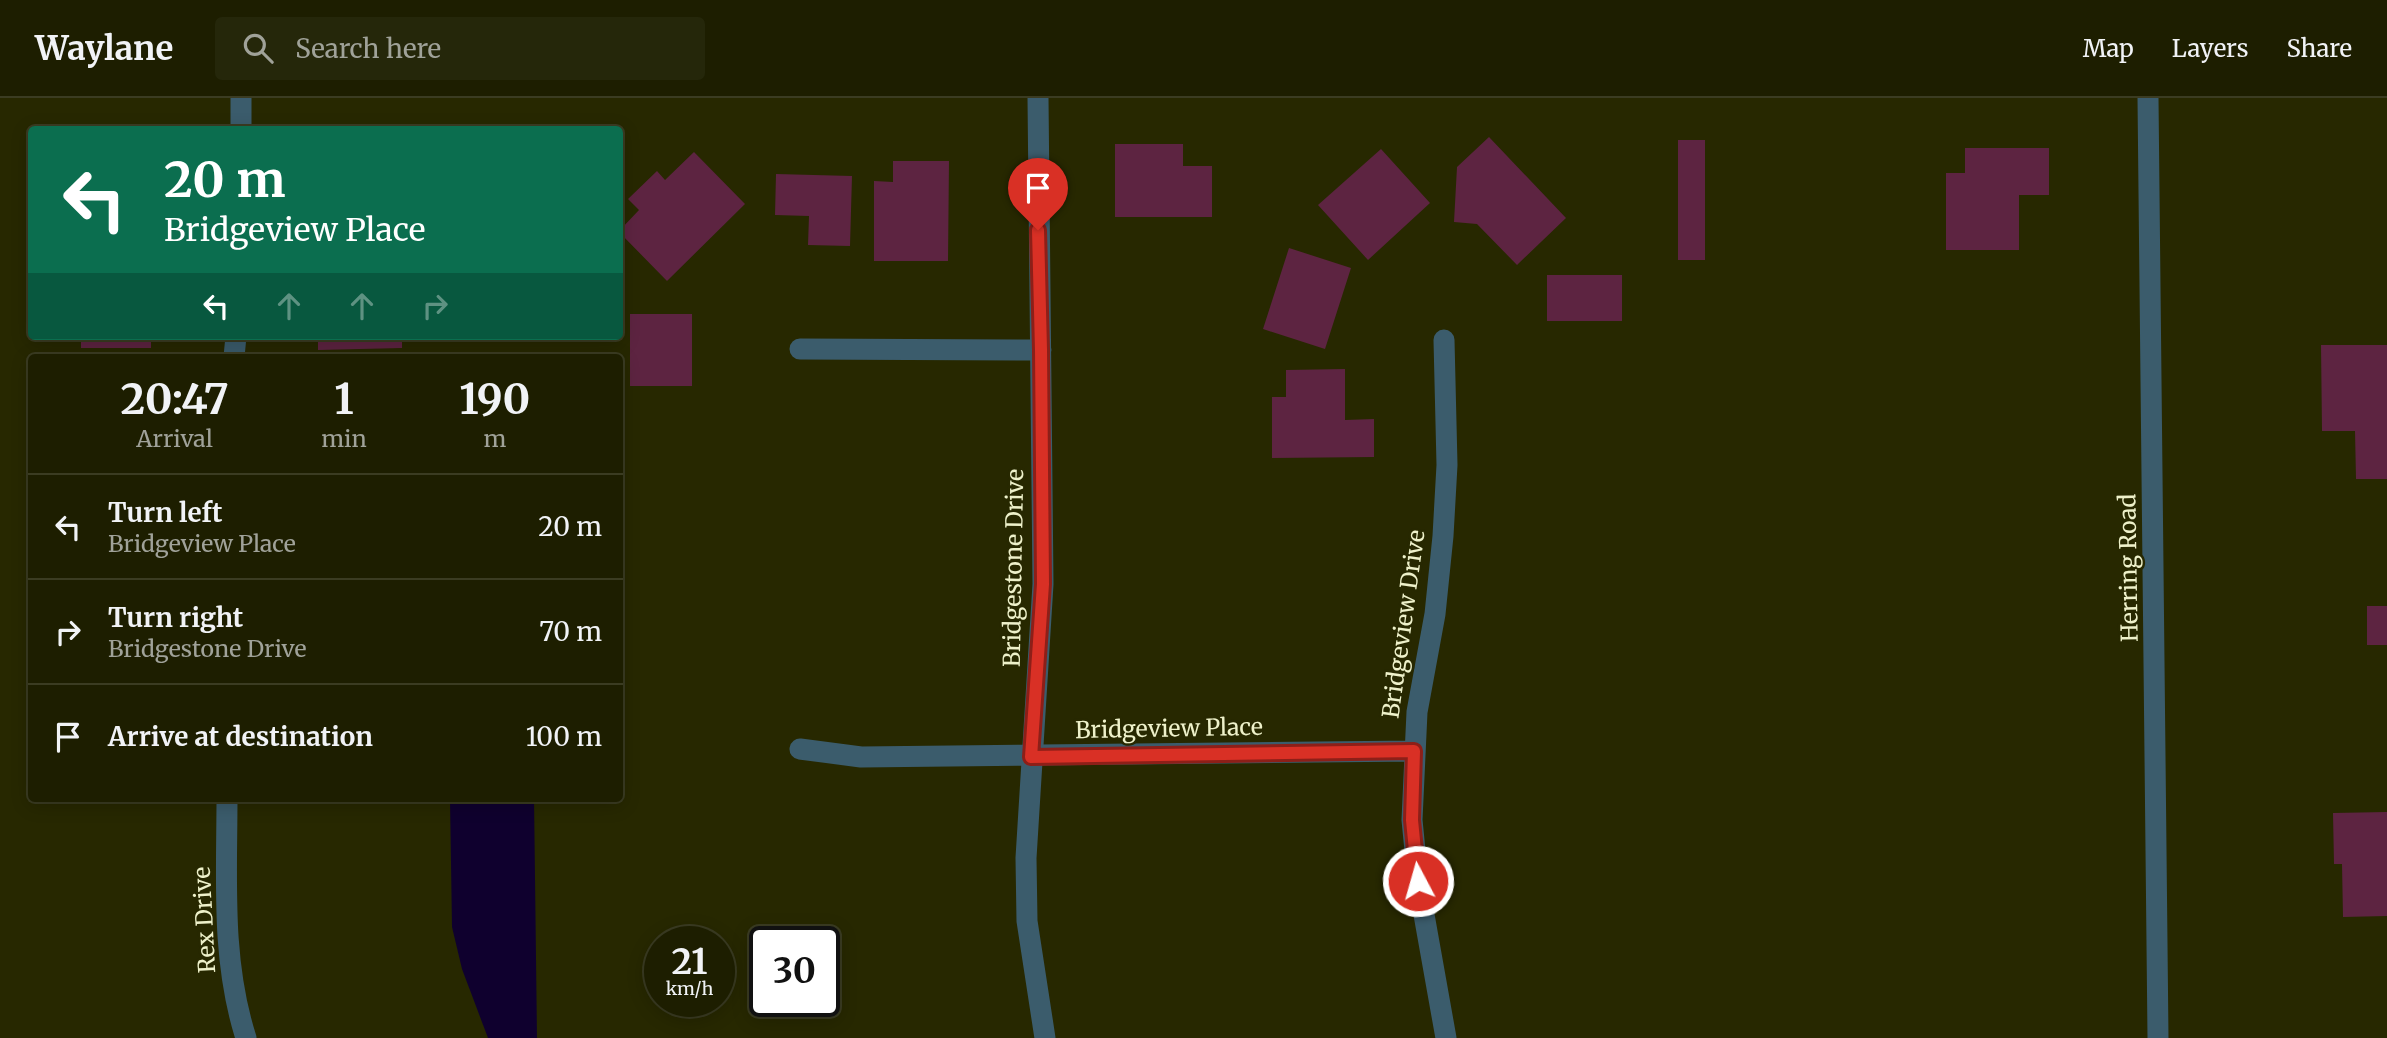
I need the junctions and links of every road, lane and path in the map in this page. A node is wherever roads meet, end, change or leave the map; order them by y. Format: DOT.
graph roads {
  1 [pos="241,98"];
  2 [pos="1038,98"];
  3 [pos="2148,98"];
  4 [pos="241,126"];
  5 [pos="1444,340"];
  6 [pos="800,349"];
  7 [pos="1041,350"];
  8 [pos="800,749"];
  9 [pos="1414,751"];
  10 [pos="1031,757"];
  11 [pos="227,802"];
  12 [pos="246,1038"];
  13 [pos="1045,1038"];
  14 [pos="1446,1038"];
  15 [pos="2158,1038"];
  1 -- 4 [label="street"];
  2 -- 7 [label="street, Bridgestone Drive"];
  3 -- 15 [label="street, Herring Road"];
  5 -- 9 [label="street, Bridgeview Drive"];
  6 -- 7 [label="street"];
  7 -- 10 [label="street, Bridgestone Drive"];
  8 -- 10 [label="street, Bridgeview Place"];
  9 -- 10 [label="street, Bridgeview Place"];
  9 -- 14 [label="street, Bridgeview Drive"];
  10 -- 13 [label="street, Bridgestone Drive"];
  11 -- 12 [label="street, Rex Drive"];
}
